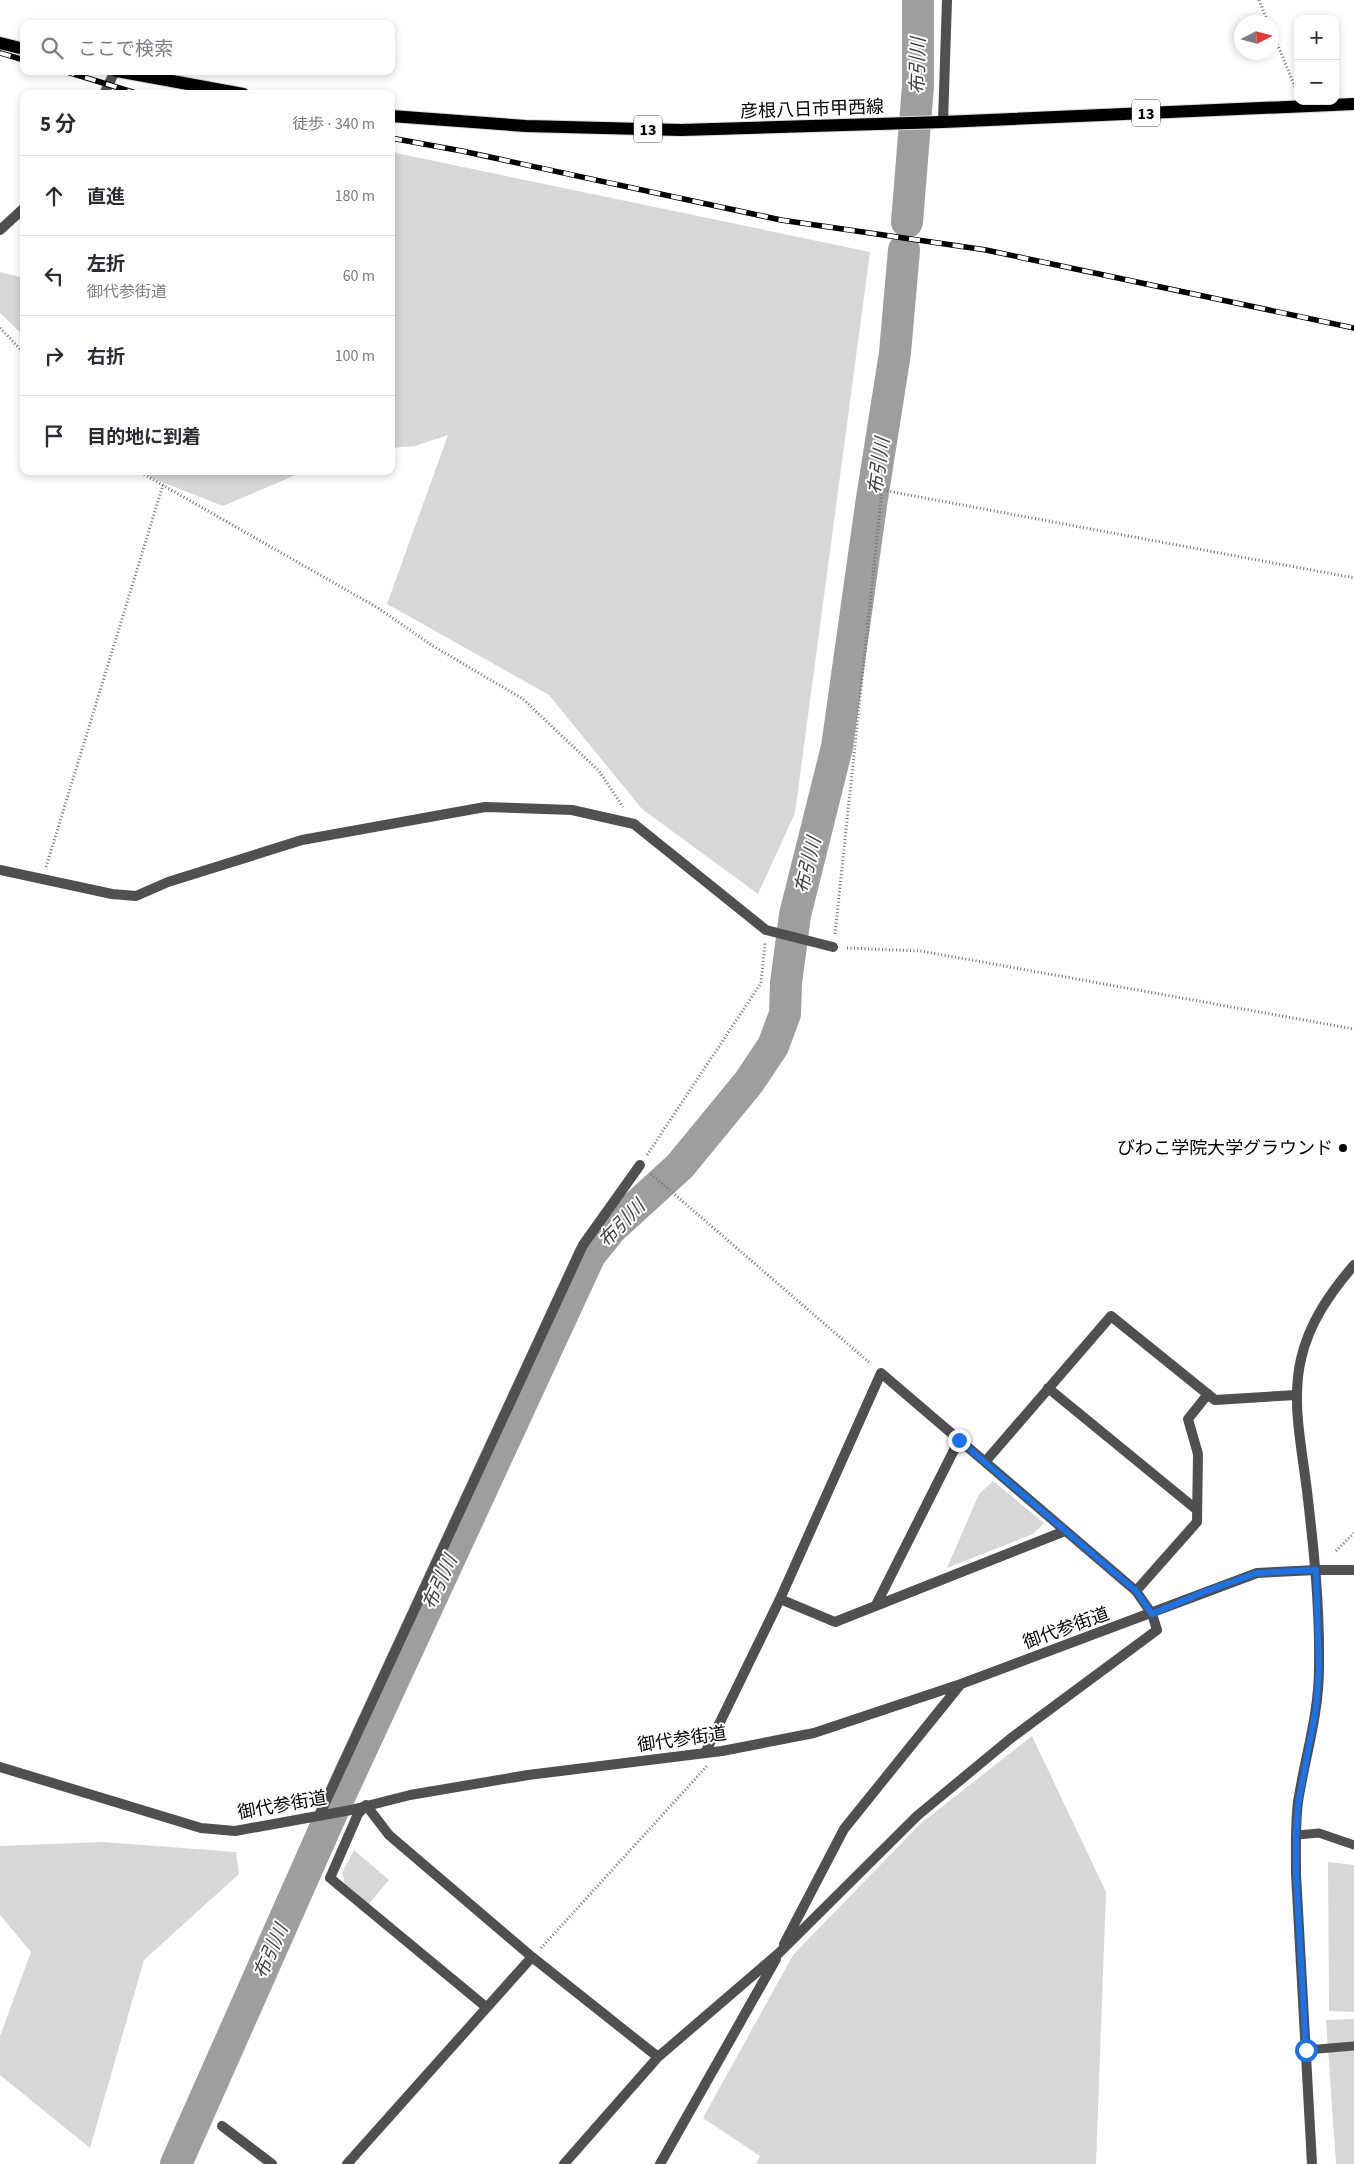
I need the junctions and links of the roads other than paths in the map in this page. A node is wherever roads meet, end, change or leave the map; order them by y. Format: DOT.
graph roads {
  1 [pos="947,0"];
  2 [pos="0,43"];
  3 [pos="20,48"];
  4 [pos="114,75"];
  5 [pos="138,75"];
  6 [pos="106,90"];
  7 [pos="221,90"];
  8 [pos="1354,104"];
  9 [pos="395,116"];
  10 [pos="940,122"];
  11 [pos="20,212"];
  12 [pos="0,230"];
  13 [pos="0,870"];
  14 [pos="834,947"];
  15 [pos="640,1165"];
  16 [pos="1354,1264"];
  17 [pos="1048,1388"];
  18 [pos="1208,1394"];
  19 [pos="1296,1395"];
  20 [pos="959,1440"];
  21 [pos="985,1462"];
  22 [pos="1197,1510"];
  23 [pos="1065,1530"];
  24 [pos="1316,1570"];
  25 [pos="1354,1570"];
  26 [pos="1136,1591"];
  27 [pos="780,1599"];
  28 [pos="876,1606"];
  29 [pos="1152,1614"];
  30 [pos="961,1684"];
  31 [pos="705,1753"];
  32 [pos="0,1767"];
  33 [pos="366,1805"];
  34 [pos="323,1815"];
  35 [pos="1296,1835"];
  36 [pos="1354,1845"];
  37 [pos="779,1953"];
  38 [pos="532,1958"];
  39 [pos="486,2007"];
  40 [pos="1354,2046"];
  41 [pos="1306,2050"];
  42 [pos="658,2057"];
  43 [pos="222,2126"];
  44 [pos="272,2164"];
  45 [pos="347,2164"];
  46 [pos="564,2164"];
  47 [pos="660,2164"];
  48 [pos="1312,2164"];
  1 -- 10 [label="street"];
  2 -- 3 [label="main road"];
  4 -- 6 [label="street"];
  5 -- 7 [label="main road"];
  8 -- 10 [label="main road, 彦根八日市甲西線 / 13"];
  9 -- 10 [label="main road, 彦根八日市甲西線 / 13"];
  11 -- 12 [label="street"];
  13 -- 14 [label="street"];
  15 -- 34 [label="street"];
  16 -- 19 [label="street"];
  17 -- 18 [label="street"];
  17 -- 21 [label="street"];
  17 -- 22 [label="street"];
  18 -- 19 [label="street"];
  18 -- 22 [label="street"];
  19 -- 24 [label="street"];
  20 -- 21 [label="street"];
  20 -- 27 [label="street"];
  20 -- 28 [label="street"];
  21 -- 23 [label="street"];
  22 -- 26 [label="street"];
  23 -- 26 [label="street"];
  23 -- 28 [label="street"];
  24 -- 25 [label="street, 御代参街道"];
  24 -- 29 [label="street, 御代参街道"];
  24 -- 35 [label="street"];
  26 -- 29 [label="street"];
  27 -- 28 [label="street"];
  27 -- 31 [label="street"];
  29 -- 30 [label="street, 御代参街道"];
  29 -- 37 [label="street"];
  30 -- 31 [label="street, 御代参街道"];
  30 -- 37 [label="street"];
  31 -- 33 [label="street, 御代参街道"];
  32 -- 34 [label="street, 御代参街道"];
  33 -- 34 [label="street, 御代参街道"];
  33 -- 38 [label="street"];
  33 -- 39 [label="street"];
  35 -- 36 [label="lane"];
  35 -- 41 [label="street"];
  37 -- 42 [label="street"];
  37 -- 47 [label="street"];
  38 -- 39 [label="street"];
  38 -- 42 [label="street"];
  39 -- 45 [label="street"];
  40 -- 41 [label="lane"];
  41 -- 48 [label="street"];
  42 -- 46 [label="street"];
  43 -- 44 [label="street"];
}
